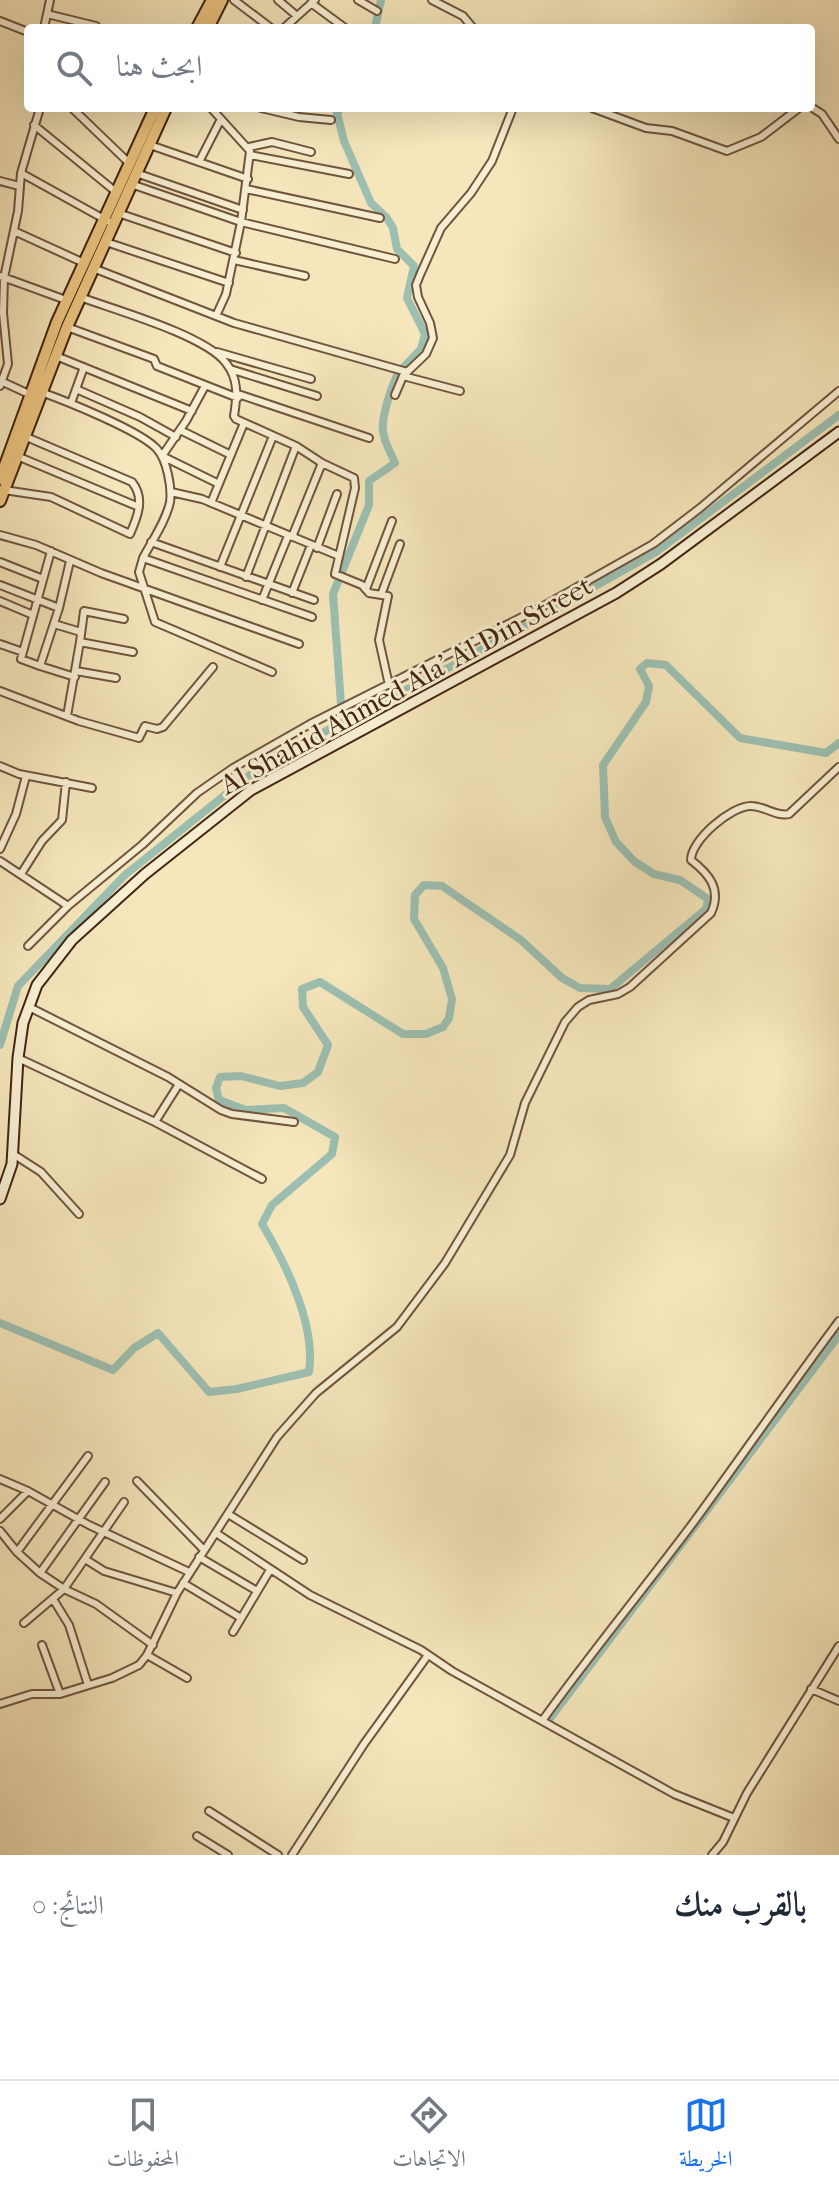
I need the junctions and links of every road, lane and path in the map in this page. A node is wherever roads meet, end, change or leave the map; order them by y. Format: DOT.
graph roads {
  1 [pos="50,0"];
  2 [pos="212,0"];
  3 [pos="222,0"];
  4 [pos="234,0"];
  5 [pos="278,0"];
  6 [pos="358,0"];
  7 [pos="432,0"];
  8 [pos="313,2"];
  9 [pos="377,11"];
  10 [pos="47,14"];
  11 [pos="297,16"];
  12 [pos="0,21"];
  13 [pos="45,24"];
  14 [pos="88,24"];
  15 [pos="199,24"];
  16 [pos="212,24"];
  17 [pos="266,24"];
  18 [pos="288,24"];
  19 [pos="340,24"];
  20 [pos="470,24"];
  21 [pos="24,30"];
  22 [pos="815,110"];
  23 [pos="39,112"];
  24 [pos="76,112"];
  25 [pos="151,112"];
  26 [pos="163,112"];
  27 [pos="216,112"];
  28 [pos="277,112"];
  29 [pos="511,112"];
  30 [pos="603,112"];
  31 [pos="792,112"];
  32 [pos="221,119"];
  33 [pos="331,120"];
  34 [pos="34,125"];
  35 [pos="839,139"];
  36 [pos="144,142"];
  37 [pos="250,151"];
  38 [pos="311,152"];
  39 [pos="199,162"];
  40 [pos="129,163"];
  41 [pos="21,173"];
  42 [pos="136,173"];
  43 [pos="349,174"];
  44 [pos="248,179"];
  45 [pos="0,181"];
  46 [pos="131,184"];
  47 [pos="19,186"];
  48 [pos="246,189"];
  49 [pos="116,192"];
  50 [pos="243,210"];
  51 [pos="118,213"];
  52 [pos="380,218"];
  53 [pos="108,222"];
  54 [pos="241,222"];
  55 [pos="14,231"];
  56 [pos="100,239"];
  57 [pos="0,253"];
  58 [pos="9,255"];
  59 [pos="235,256"];
  60 [pos="395,259"];
  61 [pos="88,266"];
  62 [pos="305,276"];
  63 [pos="2,277"];
  64 [pos="229,283"];
  65 [pos="80,297"];
  66 [pos="66,300"];
  67 [pos="216,316"];
  68 [pos="67,327"];
  69 [pos="3,345"];
  70 [pos="214,351"];
  71 [pos="56,356"];
  72 [pos="84,367"];
  73 [pos="230,369"];
  74 [pos="405,374"];
  75 [pos="311,379"];
  76 [pos="1,384"];
  77 [pos="205,386"];
  78 [pos="76,389"];
  79 [pos="460,391"];
  80 [pos="839,391"];
  81 [pos="36,393"];
  82 [pos="395,395"];
  83 [pos="238,396"];
  84 [pos="317,396"];
  85 [pos="71,403"];
  86 [pos="192,411"];
  87 [pos="244,423"];
  88 [pos="24,429"];
  89 [pos="839,432"];
  90 [pos="178,433"];
  91 [pos="273,436"];
  92 [pos="369,438"];
  93 [pos="296,446"];
  94 [pos="17,455"];
  95 [pos="231,455"];
  96 [pos="162,456"];
  97 [pos="322,463"];
  98 [pos="219,484"];
  99 [pos="1,490"];
  100 [pos="171,492"];
  101 [pos="337,494"];
  102 [pos="211,503"];
  103 [pos="139,507"];
  104 [pos="240,516"];
  105 [pos="392,521"];
  106 [pos="265,526"];
  107 [pos="0,535"];
  108 [pos="290,537"];
  109 [pos="151,542"];
  110 [pos="400,544"];
  111 [pos="314,547"];
  112 [pos="51,551"];
  113 [pos="339,556"];
  114 [pos="143,558"];
  115 [pos="70,561"];
  116 [pos="0,562"];
  117 [pos="220,567"];
  118 [pos="246,577"];
  119 [pos="43,579"];
  120 [pos="0,585"];
  121 [pos="268,585"];
  122 [pos="144,588"];
  123 [pos="366,589"];
  124 [pos="292,593"];
  125 [pos="381,595"];
  126 [pos="262,600"];
  127 [pos="314,600"];
  128 [pos="0,601"];
  129 [pos="37,601"];
  130 [pos="59,608"];
  131 [pos="33,615"];
  132 [pos="312,617"];
  133 [pos="124,619"];
  134 [pos="54,624"];
  135 [pos="81,632"];
  136 [pos="80,642"];
  137 [pos="0,644"];
  138 [pos="299,644"];
  139 [pos="23,652"];
  140 [pos="133,652"];
  141 [pos="40,666"];
  142 [pos="213,667"];
  143 [pos="272,672"];
  144 [pos="75,674"];
  145 [pos="116,678"];
  146 [pos="389,685"];
  147 [pos="0,691"];
  148 [pos="67,716"];
  149 [pos="0,766"];
  150 [pos="839,767"];
  151 [pos="26,776"];
  152 [pos="66,782"];
  153 [pos="92,788"];
  154 [pos="0,849"];
  155 [pos="0,861"];
  156 [pos="21,874"];
  157 [pos="68,906"];
  158 [pos="28,946"];
  159 [pos="29,1007"];
  160 [pos="18,1058"];
  161 [pos="179,1084"];
  162 [pos="155,1122"];
  163 [pos="294,1122"];
  164 [pos="13,1154"];
  165 [pos="262,1179"];
  166 [pos="0,1199"];
  167 [pos="79,1214"];
  168 [pos="839,1321"];
  169 [pos="88,1456"];
  170 [pos="0,1479"];
  171 [pos="137,1481"];
  172 [pos="105,1482"];
  173 [pos="28,1491"];
  174 [pos="124,1502"];
  175 [pos="53,1504"];
  176 [pos="228,1514"];
  177 [pos="0,1519"];
  178 [pos="79,1519"];
  179 [pos="0,1531"];
  180 [pos="104,1532"];
  181 [pos="216,1533"];
  182 [pos="204,1550"];
  183 [pos="17,1552"];
  184 [pos="199,1557"];
  185 [pos="85,1559"];
  186 [pos="303,1560"];
  187 [pos="270,1570"];
  188 [pos="189,1572"];
  189 [pos="40,1573"];
  190 [pos="183,1583"];
  191 [pos="64,1589"];
  192 [pos="257,1591"];
  193 [pos="177,1593"];
  194 [pos="53,1599"];
  195 [pos="241,1618"];
  196 [pos="24,1623"];
  197 [pos="233,1632"];
  198 [pos="42,1645"];
  199 [pos="153,1645"];
  200 [pos="839,1646"];
  201 [pos="147,1655"];
  202 [pos="428,1655"];
  203 [pos="187,1678"];
  204 [pos="88,1685"];
  205 [pos="811,1689"];
  206 [pos="60,1694"];
  207 [pos="839,1701"];
  208 [pos="0,1704"];
  209 [pos="542,1721"];
  210 [pos="209,1811"];
  211 [pos="734,1818"];
  212 [pos="197,1836"];
  213 [pos="228,1855"];
  214 [pos="278,1855"];
  215 [pos="292,1855"];
  216 [pos="712,1855"];
  1 -- 10 [label="street"];
  2 -- 15 [label="main road"];
  3 -- 16 [label="main road"];
  4 -- 17 [label="street"];
  5 -- 11 [label="street"];
  6 -- 9 [label="street"];
  7 -- 20 [label="street"];
  8 -- 11 [label="street"];
  8 -- 19 [label="street"];
  10 -- 13 [label="street"];
  10 -- 14 [label="street"];
  11 -- 18 [label="street"];
  12 -- 21 [label="street"];
  22 -- 35 [label="street"];
  23 -- 34 [label="street"];
  24 -- 40 [label="street"];
  25 -- 36 [label="main road"];
  26 -- 36 [label="main road"];
  27 -- 32 [label="street"];
  28 -- 33 [label="street"];
  29 -- 74 [label="street"];
  30 -- 31 [label="street"];
  32 -- 37 [label="street"];
  32 -- 39 [label="street"];
  34 -- 41 [label="street"];
  34 -- 49 [label="street"];
  36 -- 39 [label="street"];
  36 -- 40 [label="main road"];
  36 -- 42 [label="main road"];
  37 -- 38 [label="street"];
  37 -- 43 [label="street"];
  37 -- 44 [label="street"];
  39 -- 44 [label="street"];
  40 -- 49 [label="main road"];
  41 -- 47 [label="street"];
  41 -- 53 [label="street"];
  42 -- 46 [label="main road"];
  42 -- 50 [label="street"];
  44 -- 48 [label="street"];
  45 -- 47 [label="street"];
  46 -- 51 [label="main road"];
  46 -- 54 [label="street"];
  47 -- 55 [label="street"];
  48 -- 50 [label="street"];
  48 -- 52 [label="street"];
  49 -- 53 [label="main road"];
  50 -- 54 [label="street"];
  51 -- 53 [label="main road"];
  51 -- 59 [label="street"];
  53 -- 56 [label="main road"];
  54 -- 59 [label="street"];
  54 -- 60 [label="street"];
  55 -- 58 [label="street"];
  55 -- 61 [label="street"];
  56 -- 61 [label="main road"];
  56 -- 64 [label="street"];
  57 -- 58 [label="street"];
  58 -- 63 [label="street"];
  59 -- 62 [label="street"];
  59 -- 64 [label="street"];
  61 -- 65 [label="main road"];
  61 -- 66 [label="main road"];
  61 -- 67 [label="street"];
  63 -- 66 [label="street"];
  63 -- 69 [label="street"];
  64 -- 67 [label="street"];
  65 -- 68 [label="main road"];
  65 -- 70 [label="street"];
  66 -- 81 [label="main road"];
  67 -- 74 [label="street"];
  68 -- 71 [label="main road"];
  68 -- 77 [label="street"];
  69 -- 76 [label="street"];
  70 -- 73 [label="street"];
  70 -- 75 [label="street"];
  71 -- 72 [label="street"];
  71 -- 81 [label="main road"];
  72 -- 78 [label="street"];
  72 -- 86 [label="street"];
  73 -- 83 [label="street"];
  73 -- 84 [label="street"];
  74 -- 79 [label="street"];
  74 -- 82 [label="street"];
  76 -- 81 [label="street"];
  77 -- 83 [label="street"];
  77 -- 86 [label="street"];
  78 -- 85 [label="street"];
  78 -- 90 [label="street"];
  80 -- 146 [label="street"];
  81 -- 85 [label="street"];
  81 -- 88 [label="main road"];
  83 -- 87 [label="street"];
  83 -- 92 [label="street"];
  85 -- 96 [label="street"];
  86 -- 90 [label="street"];
  87 -- 91 [label="street"];
  87 -- 95 [label="street"];
  88 -- 94 [label="main road"];
  88 -- 99 [label="main road"];
  88 -- 103 [label="street"];
  89 -- 159 [label="main road, Al Shahid Ahmed Ala' Al Din Street"];
  90 -- 95 [label="street"];
  90 -- 96 [label="street"];
  91 -- 93 [label="street"];
  91 -- 104 [label="street"];
  93 -- 97 [label="street"];
  93 -- 106 [label="street"];
  94 -- 99 [label="main road"];
  94 -- 103 [label="street"];
  95 -- 98 [label="street"];
  96 -- 98 [label="street"];
  96 -- 100 [label="street"];
  97 -- 108 [label="street"];
  97 -- 113 [label="street"];
  98 -- 102 [label="street"];
  99 -- 103 [label="street"];
  100 -- 102 [label="street"];
  100 -- 109 [label="street"];
  101 -- 111 [label="street"];
  102 -- 104 [label="street"];
  104 -- 106 [label="street"];
  104 -- 117 [label="street"];
  105 -- 123 [label="street"];
  106 -- 108 [label="street"];
  106 -- 118 [label="street"];
  107 -- 112 [label="street"];
  108 -- 111 [label="street"];
  108 -- 121 [label="street"];
  109 -- 114 [label="street"];
  109 -- 117 [label="street"];
  110 -- 125 [label="street"];
  111 -- 113 [label="street"];
  111 -- 124 [label="street"];
  112 -- 115 [label="street"];
  112 -- 119 [label="street"];
  113 -- 123 [label="street"];
  114 -- 122 [label="street"];
  114 -- 126 [label="street"];
  115 -- 122 [label="street"];
  115 -- 130 [label="street"];
  116 -- 119 [label="street"];
  117 -- 118 [label="street"];
  118 -- 121 [label="street"];
  119 -- 129 [label="street"];
  120 -- 129 [label="street"];
  121 -- 124 [label="street"];
  121 -- 126 [label="street"];
  122 -- 138 [label="street"];
  122 -- 143 [label="street"];
  123 -- 125 [label="street"];
  124 -- 127 [label="street"];
  125 -- 146 [label="street"];
  126 -- 132 [label="street"];
  128 -- 131 [label="street"];
  129 -- 130 [label="street"];
  129 -- 131 [label="street"];
  130 -- 134 [label="street"];
  131 -- 139 [label="street"];
  133 -- 135 [label="street"];
  134 -- 135 [label="street"];
  134 -- 141 [label="street"];
  135 -- 136 [label="street"];
  136 -- 140 [label="street"];
  136 -- 144 [label="street"];
  137 -- 139 [label="street"];
  139 -- 141 [label="street"];
  141 -- 144 [label="street"];
  142 -- 148 [label="street"];
  144 -- 145 [label="street"];
  144 -- 148 [label="street"];
  146 -- 157 [label="street"];
  147 -- 148 [label="street"];
  149 -- 151 [label="street"];
  150 -- 176 [label="street"];
  151 -- 152 [label="street"];
  151 -- 154 [label="street"];
  152 -- 153 [label="street"];
  152 -- 156 [label="street"];
  155 -- 156 [label="street"];
  156 -- 157 [label="street"];
  157 -- 158 [label="street"];
  159 -- 160 [label="main road, Al Shahid Ahmed Ala' Al Din Street"];
  159 -- 161 [label="street"];
  160 -- 162 [label="street"];
  160 -- 164 [label="main road, Al Shahid Ahmed Ala' Al Din Street"];
  161 -- 162 [label="street"];
  161 -- 163 [label="street"];
  162 -- 165 [label="street"];
  164 -- 166 [label="main road, Al Shahid Ahmed Ala' Al Din Street"];
  164 -- 167 [label="street"];
  168 -- 209 [label="street"];
  169 -- 175 [label="street"];
  170 -- 173 [label="street"];
  171 -- 182 [label="street"];
  172 -- 178 [label="street"];
  173 -- 175 [label="street"];
  173 -- 177 [label="street"];
  174 -- 180 [label="street"];
  175 -- 178 [label="street"];
  175 -- 183 [label="street"];
  176 -- 181 [label="street"];
  176 -- 186 [label="street"];
  178 -- 180 [label="street"];
  178 -- 189 [label="street"];
  179 -- 183 [label="street"];
  180 -- 185 [label="street"];
  180 -- 188 [label="street"];
  181 -- 182 [label="street"];
  181 -- 187 [label="street"];
  182 -- 184 [label="street"];
  183 -- 189 [label="street"];
  184 -- 188 [label="street"];
  184 -- 192 [label="street"];
  185 -- 191 [label="street"];
  185 -- 193 [label="street"];
  187 -- 192 [label="street"];
  187 -- 202 [label="street"];
  188 -- 190 [label="street"];
  189 -- 191 [label="street"];
  190 -- 193 [label="street"];
  190 -- 195 [label="street"];
  191 -- 194 [label="street"];
  191 -- 199 [label="street"];
  192 -- 195 [label="street"];
  193 -- 199 [label="street"];
  194 -- 196 [label="street"];
  194 -- 204 [label="street"];
  195 -- 197 [label="street"];
  198 -- 206 [label="street"];
  199 -- 201 [label="street"];
  200 -- 205 [label="street"];
  201 -- 203 [label="street"];
  201 -- 204 [label="street"];
  202 -- 209 [label="street"];
  202 -- 215 [label="street"];
  204 -- 206 [label="street"];
  205 -- 207 [label="street"];
  205 -- 211 [label="street"];
  206 -- 208 [label="street"];
  209 -- 211 [label="street"];
  210 -- 214 [label="street"];
  211 -- 216 [label="street"];
  212 -- 213 [label="street"];
}
